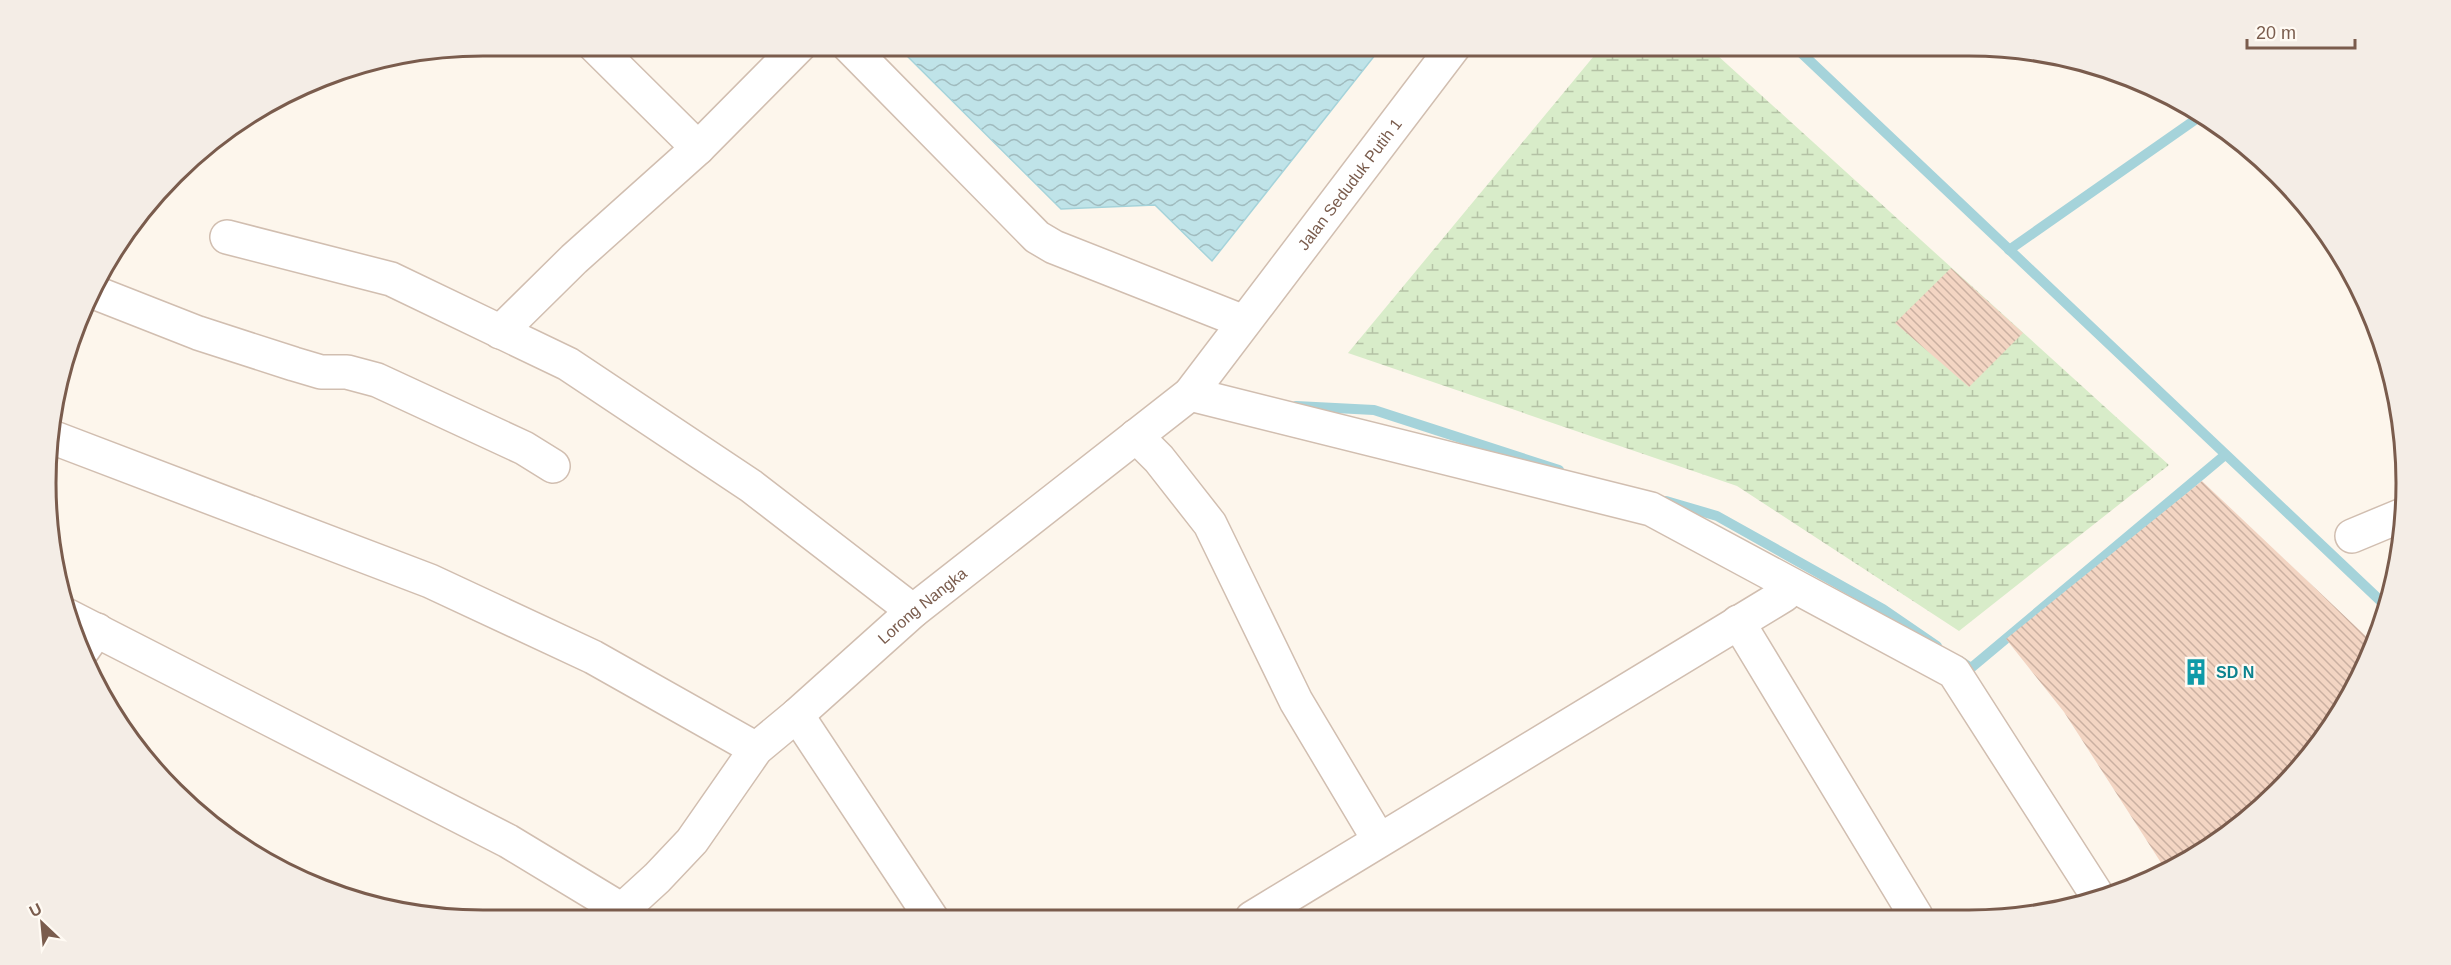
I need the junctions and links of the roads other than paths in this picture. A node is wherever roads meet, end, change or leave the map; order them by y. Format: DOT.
graph roads {
  1 [pos="605,56"];
  2 [pos="789,56"];
  3 [pos="859,56"];
  4 [pos="1447,56"];
  5 [pos="698,148"];
  6 [pos="227,237"];
  7 [pos="100,294"];
  8 [pos="1244,322"];
  9 [pos="500,332"];
  10 [pos="1195,395"];
  11 [pos="58,439"];
  12 [pos="1146,446"];
  13 [pos="553,466"];
  14 [pos="2394,519"];
  15 [pos="2352,536"];
  16 [pos="1784,595"];
  17 [pos="913,611"];
  18 [pos="1738,622"];
  19 [pos="89,642"];
  20 [pos="797,716"];
  21 [pos="756,749"];
  22 [pos="1379,840"];
  23 [pos="2094,891"];
  24 [pos="619,910"];
  25 [pos="631,910"];
  26 [pos="926,910"];
  27 [pos="1265,910"];
  28 [pos="1912,910"];
  1 -- 5 [label="street"];
  2 -- 5 [label="street"];
  3 -- 8 [label="street"];
  4 -- 8 [label="street, Jalan Seduduk Putih 1"];
  5 -- 9 [label="street"];
  6 -- 9 [label="street"];
  7 -- 13 [label="street"];
  8 -- 10 [label="street, Lorong Nangka"];
  9 -- 17 [label="street"];
  10 -- 12 [label="street, Lorong Nangka"];
  10 -- 23 [label="street"];
  11 -- 21 [label="street"];
  12 -- 17 [label="street, Lorong Nangka"];
  12 -- 22 [label="street"];
  14 -- 15 [label="street"];
  16 -- 18 [label="street"];
  17 -- 20 [label="street, Lorong Nangka"];
  18 -- 22 [label="street"];
  18 -- 28 [label="street"];
  19 -- 24 [label="street"];
  20 -- 21 [label="street, Lorong Nangka"];
  20 -- 26 [label="street"];
  21 -- 25 [label="street, Lorong Nangka"];
  22 -- 27 [label="street"];
}
